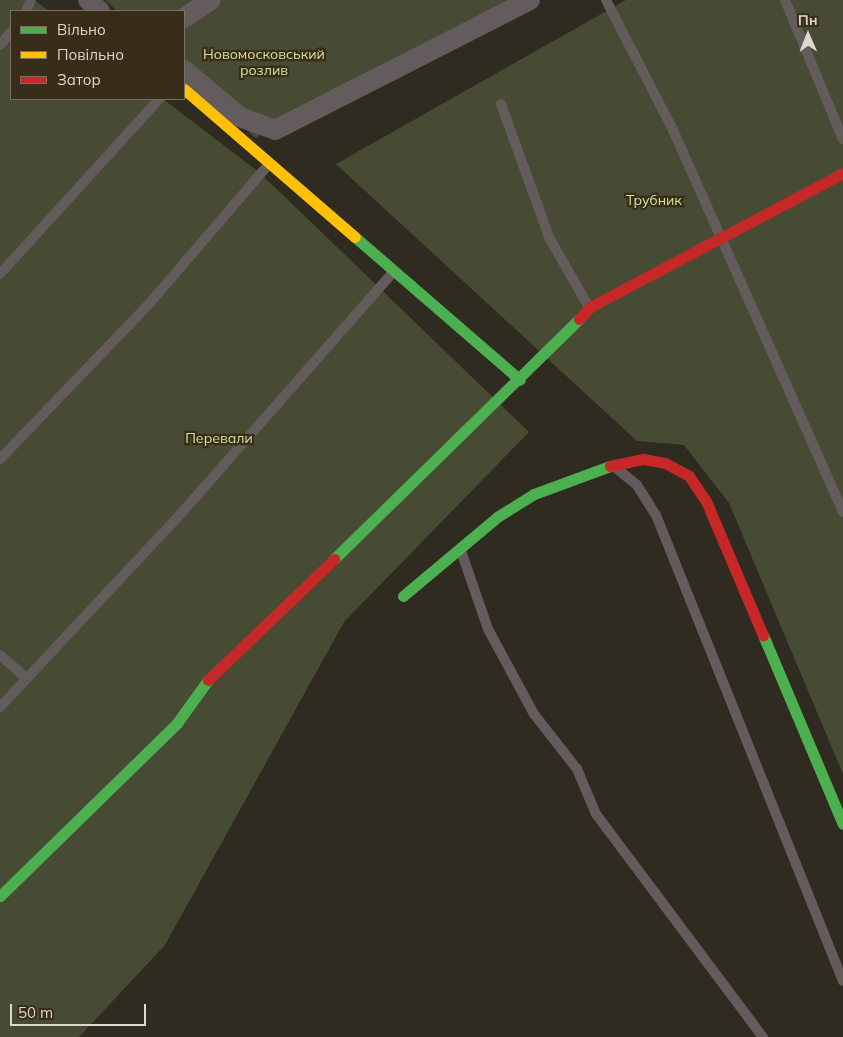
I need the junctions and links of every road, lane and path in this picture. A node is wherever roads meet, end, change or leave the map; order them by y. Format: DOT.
graph roads {
  1 [pos="88,0"];
  2 [pos="211,0"];
  3 [pos="530,0"];
  4 [pos="606,0"];
  5 [pos="785,0"];
  6 [pos="99,10"];
  7 [pos="185,17"];
  8 [pos="10,33"];
  9 [pos="0,46"];
  10 [pos="185,71"];
  11 [pos="185,91"];
  12 [pos="157,100"];
  13 [pos="501,104"];
  14 [pos="843,139"];
  15 [pos="269,164"];
  16 [pos="843,173"];
  17 [pos="721,236"];
  18 [pos="394,271"];
  19 [pos="0,274"];
  20 [pos="590,307"];
  21 [pos="520,380"];
  22 [pos="0,459"];
  23 [pos="613,465"];
  24 [pos="843,512"];
  25 [pos="460,548"];
  26 [pos="403,596"];
  27 [pos="0,655"];
  28 [pos="26,678"];
  29 [pos="0,708"];
  30 [pos="843,824"];
  31 [pos="0,896"];
  32 [pos="843,981"];
  33 [pos="764,1037"];
  1 -- 6 [label="street"];
  2 -- 7 [label="street"];
  3 -- 10 [label="street"];
  4 -- 17 [label="lane"];
  5 -- 14 [label="lane"];
  8 -- 9 [label="lane"];
  11 -- 15 [label="street"];
  12 -- 19 [label="lane"];
  13 -- 20 [label="lane"];
  15 -- 18 [label="street"];
  15 -- 22 [label="lane"];
  16 -- 17 [label="street"];
  17 -- 20 [label="street"];
  17 -- 24 [label="lane"];
  18 -- 21 [label="street"];
  18 -- 28 [label="lane"];
  20 -- 21 [label="street"];
  21 -- 31 [label="street"];
  23 -- 25 [label="street"];
  23 -- 30 [label="street"];
  23 -- 32 [label="lane"];
  25 -- 26 [label="street"];
  25 -- 33 [label="lane"];
  27 -- 28 [label="lane"];
  28 -- 29 [label="lane"];
}
